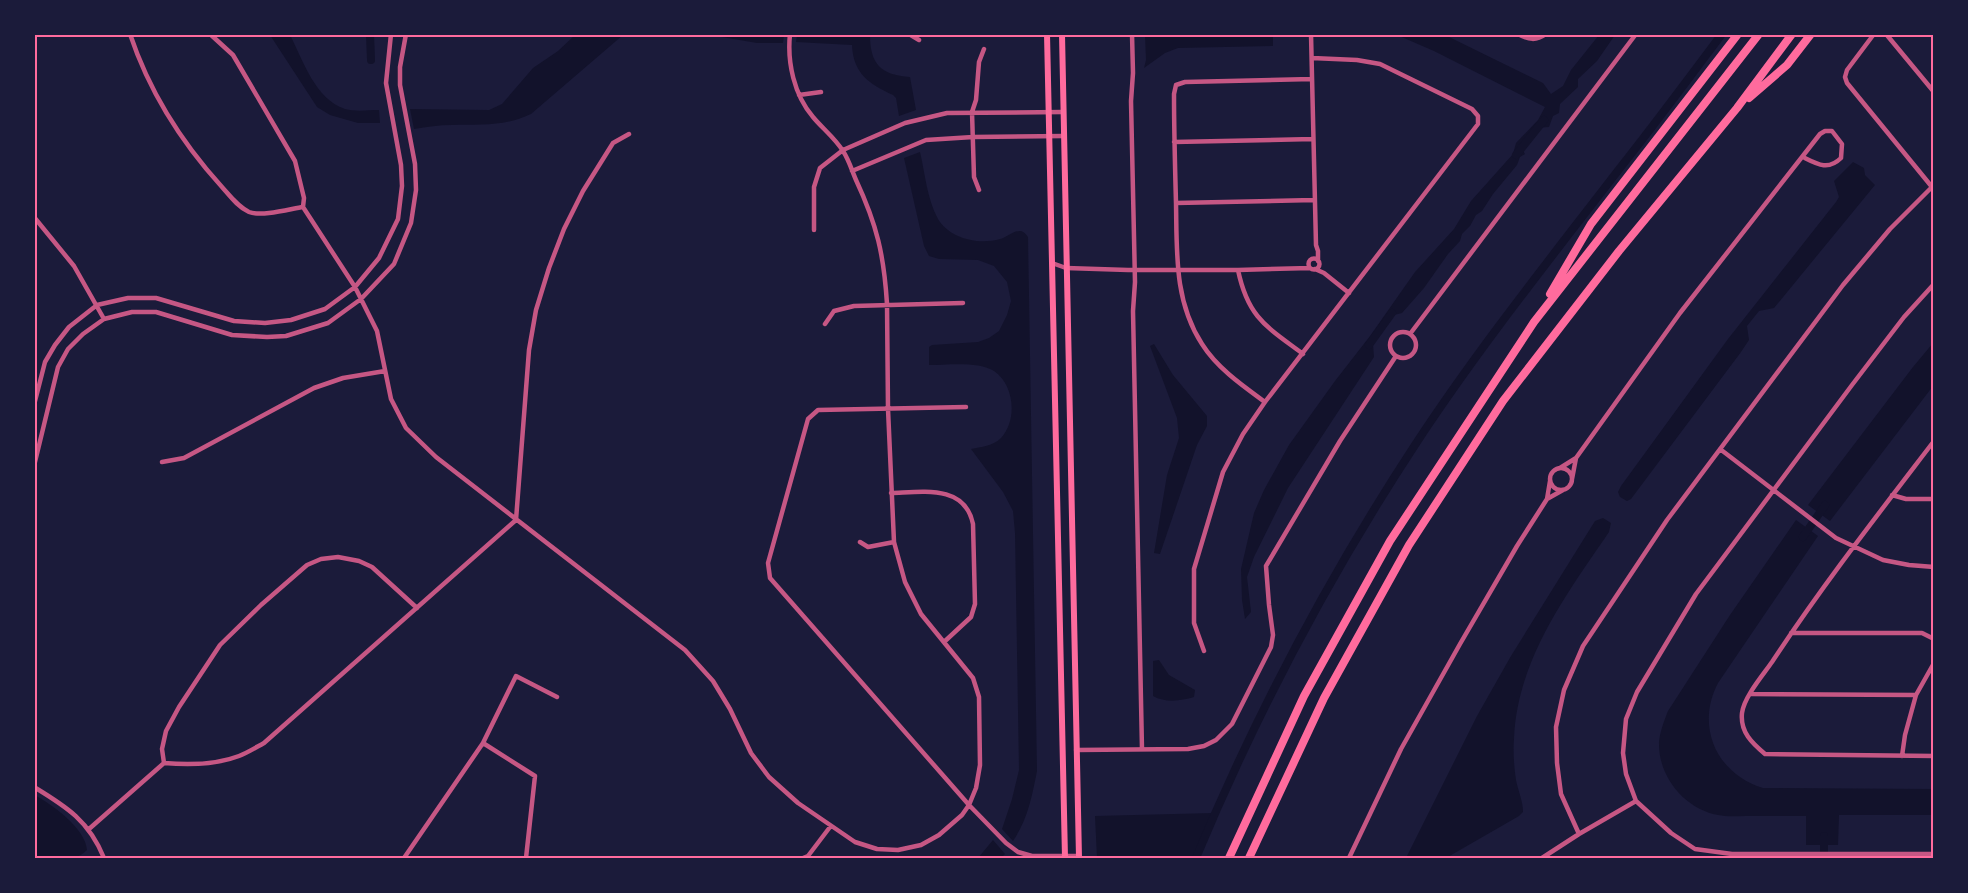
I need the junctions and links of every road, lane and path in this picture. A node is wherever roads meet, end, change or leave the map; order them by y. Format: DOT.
graph roads {
  1 [pos="130,34"];
  2 [pos="210,34"];
  3 [pos="391,34"];
  4 [pos="406,34"];
  5 [pos="790,34"];
  6 [pos="909,34"];
  7 [pos="1047,34"];
  8 [pos="1062,34"];
  9 [pos="1132,34"];
  10 [pos="1311,34"];
  11 [pos="1518,34"];
  12 [pos="1546,34"];
  13 [pos="1636,34"];
  14 [pos="1738,34"];
  15 [pos="1759,34"];
  16 [pos="1792,34"];
  17 [pos="1811,34"];
  18 [pos="1874,34"];
  19 [pos="1886,34"];
  20 [pos="919,40"];
  21 [pos="984,49"];
  22 [pos="1312,58"];
  23 [pos="1312,79"];
  24 [pos="821,92"];
  25 [pos="1934,92"];
  26 [pos="799,95"];
  27 [pos="1737,108"];
  28 [pos="972,112"];
  29 [pos="1048,112"];
  30 [pos="1063,112"];
  31 [pos="630,134"];
  32 [pos="973,136"];
  33 [pos="1048,136"];
  34 [pos="1064,136"];
  35 [pos="1313,139"];
  36 [pos="1174,142"];
  37 [pos="843,150"];
  38 [pos="1803,157"];
  39 [pos="852,171"];
  40 [pos="1933,186"];
  41 [pos="979,190"];
  42 [pos="1314,200"];
  43 [pos="1176,202"];
  44 [pos="303,207"];
  45 [pos="34,217"];
  46 [pos="814,230"];
  47 [pos="1316,245"];
  48 [pos="1052,263"];
  49 [pos="1319,263"];
  50 [pos="1311,265"];
  51 [pos="1066,268"];
  52 [pos="1134,270"];
  53 [pos="1238,270"];
  54 [pos="1177,271"];
  55 [pos="1324,273"];
  56 [pos="1934,284"];
  57 [pos="356,287"];
  58 [pos="1349,293"];
  59 [pos="361,299"];
  60 [pos="963,303"];
  61 [pos="887,304"];
  62 [pos="97,305"];
  63 [pos="104,319"];
  64 [pos="1534,322"];
  65 [pos="825,324"];
  66 [pos="1410,334"];
  67 [pos="1303,354"];
  68 [pos="1396,356"];
  69 [pos="385,371"];
  70 [pos="1265,402"];
  71 [pos="34,405"];
  72 [pos="966,407"];
  73 [pos="888,409"];
  74 [pos="1934,441"];
  75 [pos="1720,448"];
  76 [pos="1576,458"];
  77 [pos="162,462"];
  78 [pos="34,466"];
  79 [pos="1560,468"];
  80 [pos="1572,479"];
  81 [pos="1550,482"];
  82 [pos="1773,489"];
  83 [pos="1564,490"];
  84 [pos="891,493"];
  85 [pos="1892,495"];
  86 [pos="1547,499"];
  87 [pos="1934,499"];
  88 [pos="516,520"];
  89 [pos="860,542"];
  90 [pos="894,542"];
  91 [pos="1854,547"];
  92 [pos="1934,567"];
  93 [pos="417,608"];
  94 [pos="1790,633"];
  95 [pos="1934,639"];
  96 [pos="944,642"];
  97 [pos="1204,651"];
  98 [pos="1934,663"];
  99 [pos="1750,694"];
  100 [pos="1916,695"];
  101 [pos="557,697"];
  102 [pos="483,743"];
  103 [pos="1142,749"];
  104 [pos="1076,750"];
  105 [pos="1902,756"];
  106 [pos="1934,756"];
  107 [pos="164,763"];
  108 [pos="34,787"];
  109 [pos="1636,801"];
  110 [pos="969,805"];
  111 [pos="830,827"];
  112 [pos="89,829"];
  113 [pos="1579,834"];
  114 [pos="1934,854"];
  115 [pos="1772,856"];
  116 [pos="1874,856"];
  117 [pos="1049,857"];
  118 [pos="1065,857"];
  119 [pos="1078,857"];
  120 [pos="104,858"];
  121 [pos="407,858"];
  122 [pos="526,858"];
  123 [pos="802,858"];
  124 [pos="1229,858"];
  125 [pos="1249,858"];
  126 [pos="1349,858"];
  127 [pos="1543,858"];
  1 -- 44 [label="street"];
  2 -- 44 [label="street"];
  3 -- 57 [label="street"];
  4 -- 59 [label="street"];
  5 -- 26 [label="street"];
  6 -- 20 [label="street"];
  7 -- 29 [label="main road"];
  8 -- 30 [label="main road"];
  9 -- 52 [label="street"];
  10 -- 22 [label="street"];
  11 -- 12 [label="street"];
  13 -- 66 [label="street"];
  14 -- 64 [label="highway"];
  15 -- 64 [label="highway"];
  16 -- 27 [label="highway"];
  17 -- 27 [label="highway"];
  18 -- 40 [label="street"];
  19 -- 25 [label="street"];
  21 -- 28 [label="street"];
  22 -- 23 [label="street"];
  22 -- 58 [label="street"];
  23 -- 35 [label="street"];
  23 -- 36 [label="street"];
  24 -- 26 [label="street"];
  26 -- 37 [label="street"];
  27 -- 125 [label="highway"];
  28 -- 29 [label="street"];
  28 -- 32 [label="street"];
  28 -- 37 [label="street"];
  29 -- 30 [label="street"];
  29 -- 33 [label="main road"];
  30 -- 34 [label="main road"];
  31 -- 88 [label="street"];
  32 -- 33 [label="street"];
  32 -- 39 [label="street"];
  32 -- 41 [label="street"];
  33 -- 34 [label="street"];
  33 -- 48 [label="main road"];
  34 -- 51 [label="main road"];
  35 -- 36 [label="street"];
  35 -- 42 [label="street"];
  36 -- 43 [label="street"];
  37 -- 39 [label="street"];
  37 -- 46 [label="street"];
  38 -- 38 [label="street"];
  38 -- 76 [label="street"];
  39 -- 61 [label="street"];
  40 -- 75 [label="street"];
  42 -- 43 [label="street"];
  42 -- 47 [label="street"];
  43 -- 54 [label="street"];
  44 -- 57 [label="street"];
  45 -- 62 [label="street"];
  47 -- 49 [label="street"];
  47 -- 50 [label="street"];
  48 -- 51 [label="street"];
  48 -- 118 [label="main road"];
  49 -- 50 [label="street"];
  49 -- 50 [label="street"];
  49 -- 55 [label="street"];
  50 -- 53 [label="street"];
  50 -- 55 [label="street"];
  51 -- 52 [label="street"];
  51 -- 104 [label="main road"];
  52 -- 54 [label="street"];
  52 -- 103 [label="street"];
  53 -- 54 [label="street"];
  53 -- 67 [label="street"];
  54 -- 70 [label="street"];
  55 -- 58 [label="street"];
  56 -- 82 [label="street"];
  57 -- 59 [label="street"];
  57 -- 62 [label="street"];
  58 -- 67 [label="street"];
  59 -- 63 [label="street"];
  59 -- 69 [label="street"];
  60 -- 61 [label="street"];
  61 -- 65 [label="street"];
  61 -- 73 [label="street"];
  62 -- 63 [label="street"];
  62 -- 71 [label="street"];
  63 -- 78 [label="street"];
  64 -- 124 [label="highway"];
  66 -- 68 [label="street"];
  66 -- 68 [label="street"];
  67 -- 70 [label="street"];
  68 -- 103 [label="street"];
  69 -- 77 [label="street"];
  69 -- 88 [label="street"];
  70 -- 97 [label="street"];
  72 -- 73 [label="street"];
  73 -- 84 [label="street"];
  73 -- 110 [label="street"];
  74 -- 85 [label="street"];
  75 -- 82 [label="street"];
  75 -- 113 [label="street"];
  76 -- 79 [label="street"];
  76 -- 80 [label="street"];
  79 -- 80 [label="street"];
  79 -- 81 [label="street"];
  80 -- 83 [label="street"];
  81 -- 83 [label="street"];
  81 -- 86 [label="street"];
  82 -- 91 [label="street"];
  82 -- 109 [label="street"];
  83 -- 86 [label="street"];
  84 -- 90 [label="street"];
  84 -- 96 [label="street"];
  85 -- 87 [label="street"];
  85 -- 91 [label="street"];
  86 -- 126 [label="street"];
  88 -- 93 [label="street"];
  88 -- 111 [label="street"];
  89 -- 90 [label="street"];
  90 -- 96 [label="street"];
  91 -- 92 [label="street"];
  91 -- 94 [label="street"];
  93 -- 107 [label="street"];
  93 -- 107 [label="street"];
  94 -- 95 [label="street"];
  94 -- 99 [label="street"];
  96 -- 110 [label="street"];
  98 -- 100 [label="street"];
  99 -- 100 [label="street"];
  99 -- 105 [label="street"];
  100 -- 105 [label="street"];
  101 -- 102 [label="street"];
  102 -- 121 [label="street"];
  102 -- 122 [label="street"];
  103 -- 104 [label="street"];
  104 -- 119 [label="main road"];
  105 -- 106 [label="street"];
  107 -- 112 [label="street"];
  108 -- 112 [label="street"];
  109 -- 113 [label="street"];
  109 -- 115 [label="street"];
  110 -- 111 [label="street"];
  110 -- 117 [label="street"];
  111 -- 123 [label="street"];
  112 -- 120 [label="street"];
  113 -- 127 [label="street"];
  114 -- 116 [label="street"];
  115 -- 116 [label="street"];
  117 -- 118 [label="street"];
  118 -- 119 [label="street"];
}
